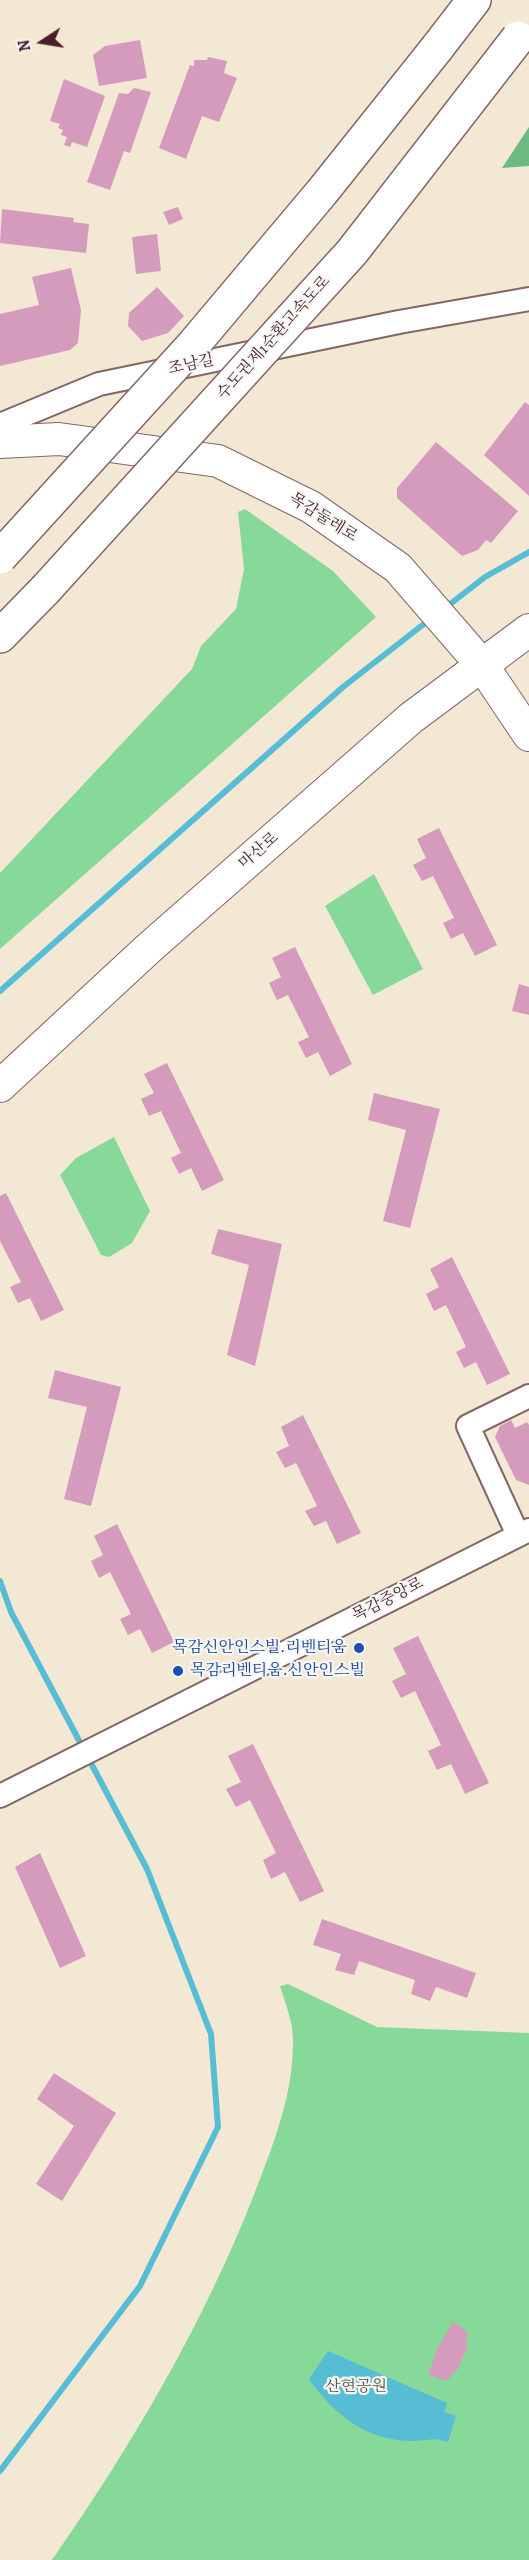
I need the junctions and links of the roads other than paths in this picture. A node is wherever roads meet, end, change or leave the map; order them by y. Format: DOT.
graph roads {
  1 [pos="474,0"];
  2 [pos="524,31"];
  3 [pos="529,299"];
  4 [pos="0,426"];
  5 [pos="0,442"];
  6 [pos="0,557"];
  7 [pos="529,630"];
  8 [pos="0,636"];
  9 [pos="482,665"];
  10 [pos="529,735"];
  11 [pos="0,1086"];
  12 [pos="529,1396"];
  13 [pos="524,1532"];
  14 [pos="0,1796"];
  1 -- 6 [label="highway, bridge"];
  2 -- 8 [label="highway, 수도권제1순환고속도로, bridge"];
  3 -- 4 [label="street, 조남길"];
  5 -- 9 [label="street, 목감둘레로"];
  7 -- 9 [label="street, 마산로"];
  9 -- 10 [label="street, 목감둘레로"];
  9 -- 11 [label="street, 마산로"];
  12 -- 13 [label="street, 목감중앙로"];
  13 -- 14 [label="street, 목감중앙로"];
}
